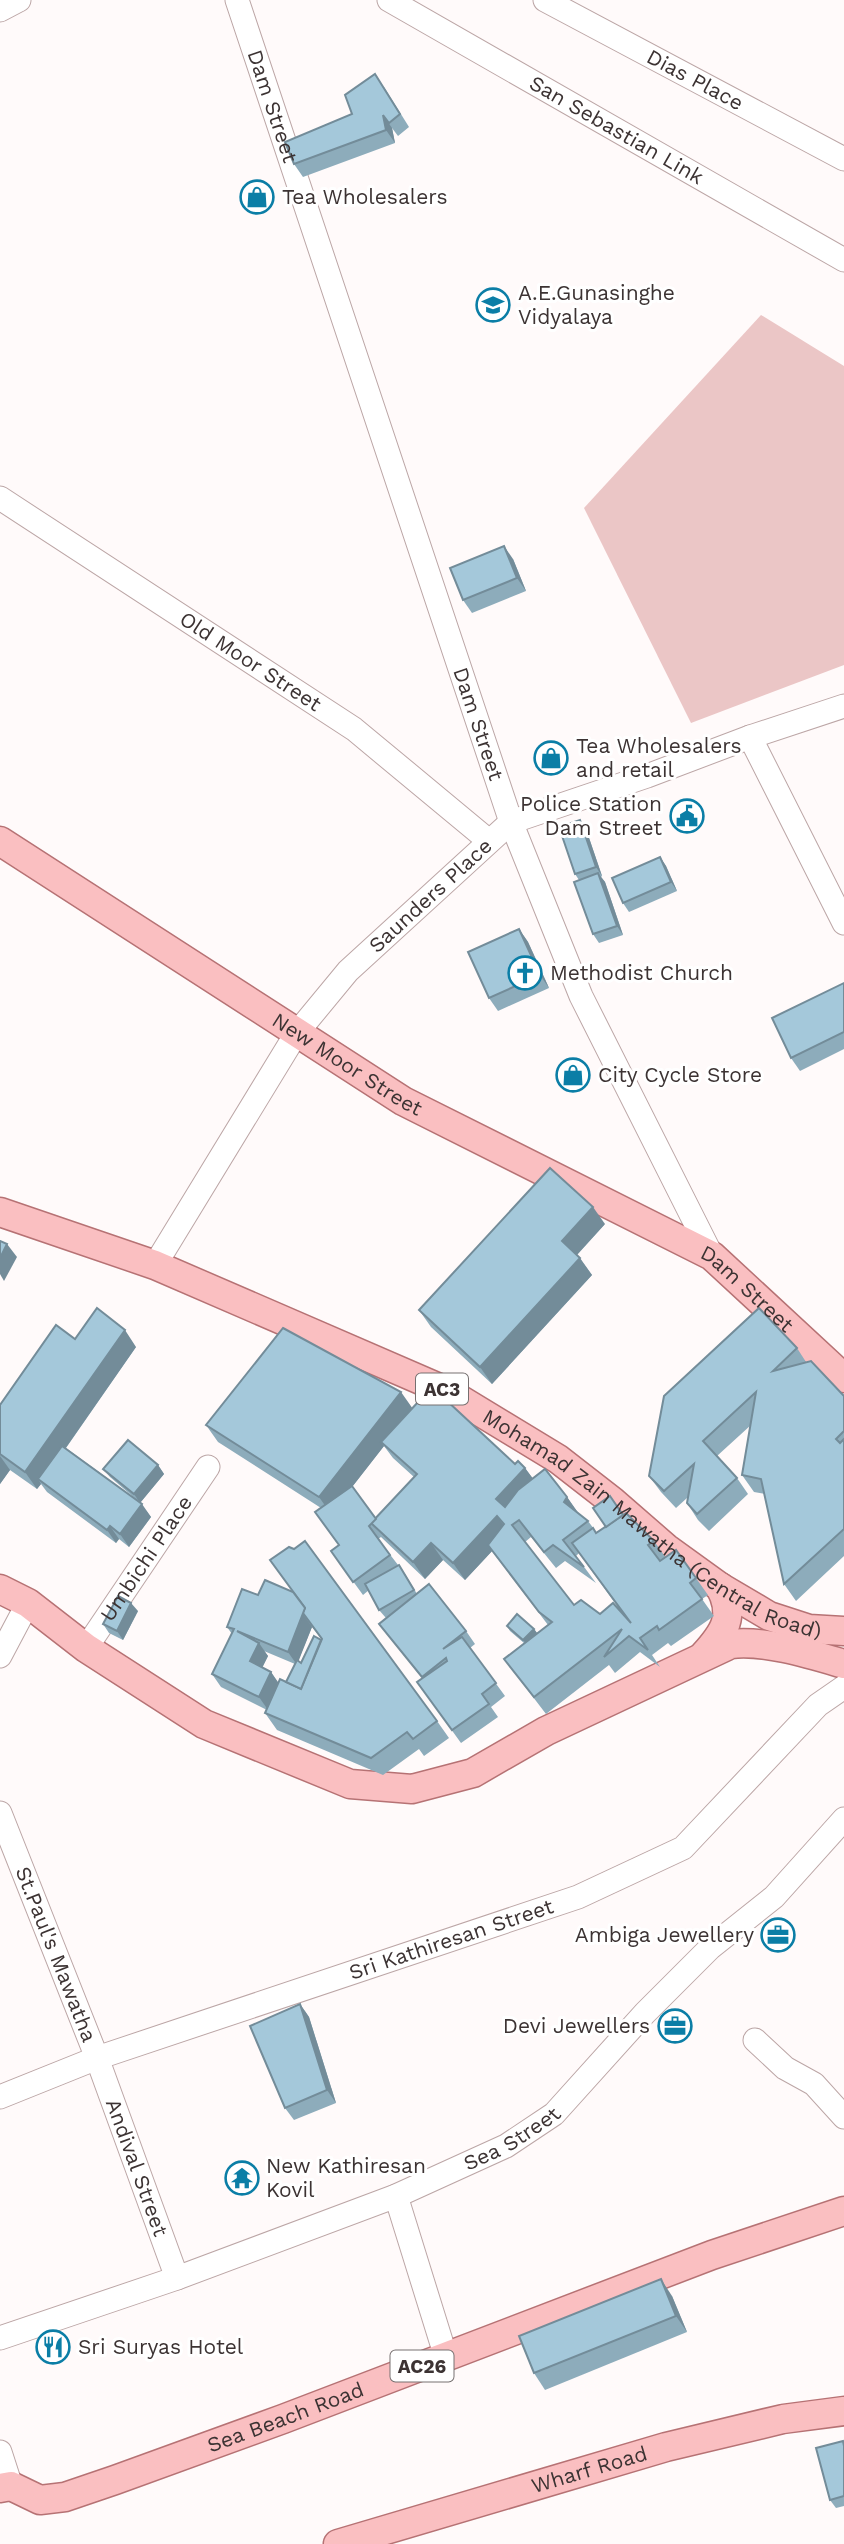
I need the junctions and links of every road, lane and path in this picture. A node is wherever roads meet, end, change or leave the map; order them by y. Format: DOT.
graph roads {
  1 [pos="19,0"];
  2 [pos="237,0"];
  3 [pos="389,0"];
  4 [pos="545,0"];
  5 [pos="0,10"];
  6 [pos="844,159"];
  7 [pos="844,260"];
  8 [pos="0,498"];
  9 [pos="844,706"];
  10 [pos="750,737"];
  11 [pos="511,822"];
  12 [pos="0,841"];
  13 [pos="489,841"];
  14 [pos="844,923"];
  15 [pos="296,1034"];
  16 [pos="0,1212"];
  17 [pos="712,1256"];
  18 [pos="155,1265"];
  19 [pos="844,1378"];
  20 [pos="208,1467"];
  21 [pos="720,1587"];
  22 [pos="0,1589"];
  23 [pos="28,1603"];
  24 [pos="844,1631"];
  25 [pos="86,1648"];
  26 [pos="0,1656"];
  27 [pos="701,1659"];
  28 [pos="844,1664"];
  29 [pos="844,1687"];
  30 [pos="844,1819"];
  31 [pos="3,1827"];
  32 [pos="755,2040"];
  33 [pos="97,2057"];
  34 [pos="0,2097"];
  35 [pos="844,2118"];
  36 [pos="396,2196"];
  37 [pos="844,2211"];
  38 [pos="177,2278"];
  39 [pos="0,2338"];
  40 [pos="446,2357"];
  41 [pos="844,2411"];
  42 [pos="0,2452"];
  43 [pos="6,2487"];
  44 [pos="338,2544"];
  1 -- 5 [label="street"];
  2 -- 11 [label="street, Dam Street"];
  3 -- 7 [label="street, San Sebastian Link"];
  4 -- 6 [label="street, Dias Place"];
  8 -- 13 [label="street, Old Moor Street"];
  9 -- 10 [label="street, Saunders Place"];
  10 -- 11 [label="street, Saunders Place"];
  10 -- 14 [label="street"];
  11 -- 13 [label="street, Saunders Place"];
  11 -- 17 [label="street, Dam Street"];
  12 -- 15 [label="main road, New Moor Street"];
  13 -- 15 [label="street, Saunders Place"];
  15 -- 17 [label="main road, New Moor Street"];
  15 -- 18 [label="street, Saunders Place"];
  16 -- 18 [label="main road, Mohamad Zain Mawatha (Central Road) / AC3"];
  17 -- 19 [label="main road, Dam Street"];
  18 -- 21 [label="main road, Mohamad Zain Mawatha (Central Road) / AC3"];
  20 -- 25 [label="street, Umbichi Place"];
  21 -- 24 [label="main road, Mohamad Zain Mawatha (Central Road) / AC3"];
  21 -- 27 [label="main road"];
  22 -- 23 [label="main road"];
  23 -- 25 [label="main road"];
  23 -- 26 [label="street"];
  25 -- 27 [label="main road"];
  27 -- 28 [label="main road"];
  29 -- 33 [label="street, Sri Kathiresan Street"];
  30 -- 36 [label="street, Sea Street"];
  31 -- 33 [label="street, St.Paul's Mawatha"];
  32 -- 35 [label="street"];
  33 -- 34 [label="street, Sri Kathiresan Street"];
  33 -- 38 [label="street, Andival Street"];
  36 -- 38 [label="street, Sea Street"];
  36 -- 40 [label="street"];
  37 -- 40 [label="main road, Sea Beach Road / AC26"];
  38 -- 39 [label="street, Sea Street"];
  40 -- 43 [label="main road, Sea Beach Road / AC26"];
  41 -- 44 [label="main road, Wharf Road"];
  42 -- 43 [label="street"];
}
